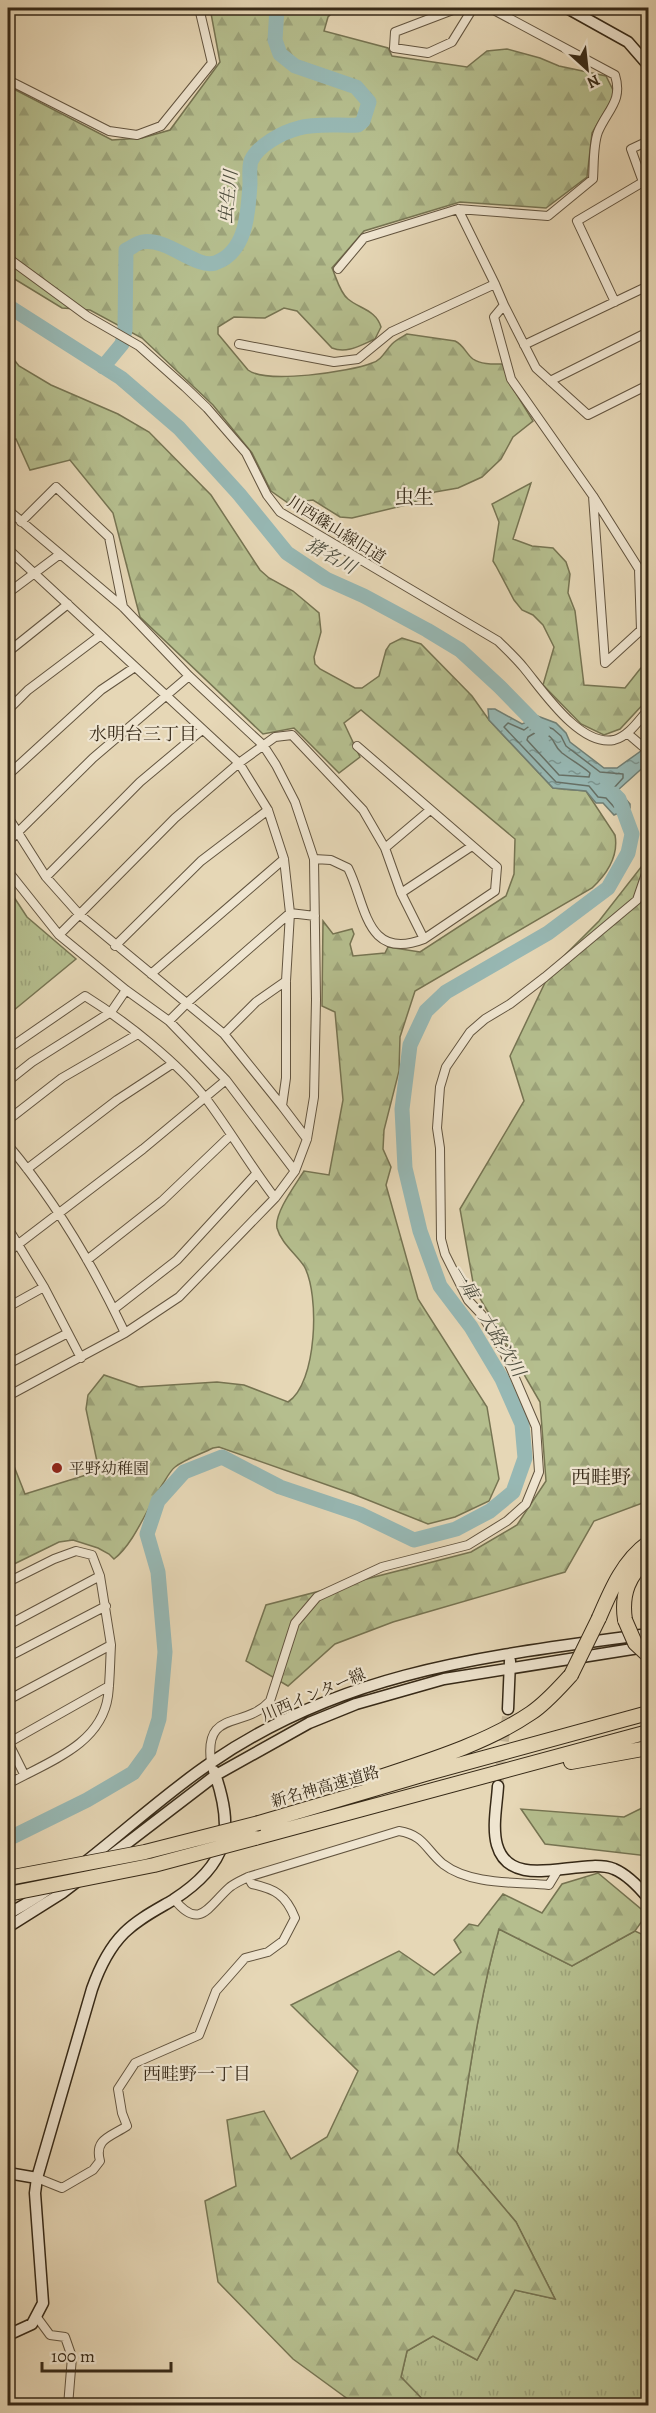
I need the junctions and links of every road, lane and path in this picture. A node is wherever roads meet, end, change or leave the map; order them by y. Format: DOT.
graph roads {
  1 [pos="199,8"];
  2 [pos="458,8"];
  3 [pos="473,8"];
  4 [pos="490,8"];
  5 [pos="567,8"];
  6 [pos="648,65"];
  7 [pos="8,80"];
  8 [pos="648,141"];
  9 [pos="458,209"];
  10 [pos="8,258"];
  11 [pos="338,269"];
  12 [pos="495,284"];
  13 [pos="648,286"];
  14 [pos="615,302"];
  15 [pos="504,305"];
  16 [pos="648,332"];
  17 [pos="239,345"];
  18 [pos="524,345"];
  19 [pos="550,381"];
  20 [pos="648,385"];
  21 [pos="593,496"];
  22 [pos="8,510"];
  23 [pos="21,522"];
  24 [pos="8,549"];
  25 [pos="60,554"];
  26 [pos="33,573"];
  27 [pos="8,593"];
  28 [pos="68,604"];
  29 [pos="123,607"];
  30 [pos="101,635"];
  31 [pos="8,652"];
  32 [pos="135,667"];
  33 [pos="189,676"];
  34 [pos="166,696"];
  35 [pos="8,710"];
  36 [pos="648,710"];
  37 [pos="202,730"];
  38 [pos="630,736"];
  39 [pos="263,745"];
  40 [pos="357,746"];
  41 [pos="648,751"];
  42 [pos="239,763"];
  43 [pos="8,775"];
  44 [pos="268,810"];
  45 [pos="430,810"];
  46 [pos="8,818"];
  47 [pos="17,832"];
  48 [pos="8,842"];
  49 [pos="472,846"];
  50 [pos="385,848"];
  51 [pos="284,859"];
  52 [pos="314,859"];
  53 [pos="648,868"];
  54 [pos="8,871"];
  55 [pos="46,877"];
  56 [pos="401,893"];
  57 [pos="290,913"];
  58 [pos="78,914"];
  59 [pos="315,916"];
  60 [pos="59,935"];
  61 [pos="424,939"];
  62 [pos="115,946"];
  63 [pos="151,974"];
  64 [pos="286,981"];
  65 [pos="126,990"];
  66 [pos="188,1002"];
  67 [pos="111,1012"];
  68 [pos="168,1021"];
  69 [pos="138,1034"];
  70 [pos="224,1034"];
  71 [pos="8,1049"];
  72 [pos="172,1064"];
  73 [pos="226,1080"];
  74 [pos="8,1081"];
  75 [pos="206,1099"];
  76 [pos="282,1106"];
  77 [pos="8,1120"];
  78 [pos="231,1135"];
  79 [pos="307,1139"];
  80 [pos="8,1145"];
  81 [pos="27,1169"];
  82 [pos="294,1171"];
  83 [pos="256,1174"];
  84 [pos="275,1198"];
  85 [pos="57,1213"];
  86 [pos="8,1228"];
  87 [pos="19,1244"];
  88 [pos="8,1252"];
  89 [pos="87,1260"];
  90 [pos="44,1287"];
  91 [pos="8,1307"];
  92 [pos="114,1309"];
  93 [pos="68,1333"];
  94 [pos="125,1334"];
  95 [pos="81,1358"];
  96 [pos="8,1364"];
  97 [pos="8,1396"];
  98 [pos="648,1544"];
  99 [pos="648,1557"];
  100 [pos="100,1576"];
  101 [pos="8,1582"];
  102 [pos="106,1606"];
  103 [pos="8,1625"];
  104 [pos="648,1634"];
  105 [pos="111,1646"];
  106 [pos="648,1647"];
  107 [pos="509,1654"];
  108 [pos="648,1655"];
  109 [pos="8,1657"];
  110 [pos="511,1668"];
  111 [pos="109,1686"];
  112 [pos="8,1700"];
  113 [pos="508,1709"];
  114 [pos="648,1713"];
  115 [pos="648,1732"];
  116 [pos="8,1743"];
  117 [pos="648,1748"];
  118 [pos="211,1762"];
  119 [pos="512,1768"];
  120 [pos="24,1774"];
  121 [pos="216,1775"];
  122 [pos="8,1784"];
  123 [pos="498,1786"];
  124 [pos="258,1820"];
  125 [pos="558,1870"];
  126 [pos="248,1877"];
  127 [pos="8,1878"];
  128 [pos="8,1894"];
  129 [pos="648,1898"];
  130 [pos="174,1899"];
  131 [pos="8,1914"];
  132 [pos="8,1927"];
  133 [pos="8,2173"];
  134 [pos="37,2178"];
  135 [pos="36,2316"];
  136 [pos="8,2335"];
  137 [pos="68,2406"];
  1 -- 7 [label="street"];
  2 -- 3 [label="street"];
  4 -- 9 [label="street"];
  5 -- 6 [label="main road"];
  8 -- 14 [label="street"];
  9 -- 11 [label="street"];
  9 -- 12 [label="street"];
  10 -- 38 [label="street, 川西篠山線旧道"];
  12 -- 15 [label="street"];
  12 -- 17 [label="street"];
  13 -- 14 [label="street"];
  14 -- 18 [label="street"];
  15 -- 18 [label="street"];
  15 -- 21 [label="street"];
  16 -- 19 [label="street"];
  18 -- 19 [label="street"];
  19 -- 20 [label="street"];
  21 -- 21 [label="street"];
  22 -- 23 [label="street"];
  23 -- 25 [label="street"];
  23 -- 29 [label="street"];
  24 -- 26 [label="street"];
  25 -- 26 [label="street"];
  25 -- 29 [label="street"];
  26 -- 27 [label="street"];
  26 -- 28 [label="street"];
  28 -- 30 [label="street"];
  28 -- 31 [label="street"];
  29 -- 33 [label="street"];
  30 -- 32 [label="street"];
  30 -- 35 [label="street"];
  32 -- 34 [label="street"];
  32 -- 43 [label="street"];
  33 -- 34 [label="street"];
  33 -- 39 [label="street"];
  34 -- 37 [label="street"];
  34 -- 47 [label="street"];
  36 -- 38 [label="street"];
  37 -- 42 [label="street"];
  37 -- 55 [label="street"];
  38 -- 41 [label="street"];
  39 -- 42 [label="street"];
  39 -- 50 [label="street"];
  39 -- 52 [label="street"];
  40 -- 45 [label="street"];
  42 -- 44 [label="street"];
  42 -- 58 [label="street"];
  44 -- 51 [label="street"];
  44 -- 62 [label="street"];
  45 -- 49 [label="street"];
  45 -- 50 [label="street"];
  46 -- 47 [label="street"];
  47 -- 48 [label="street"];
  47 -- 55 [label="street"];
  49 -- 56 [label="street"];
  49 -- 61 [label="street"];
  50 -- 56 [label="street"];
  51 -- 57 [label="street"];
  51 -- 63 [label="street"];
  52 -- 59 [label="street"];
  52 -- 61 [label="street"];
  53 -- 118 [label="street"];
  54 -- 60 [label="street"];
  55 -- 58 [label="street"];
  56 -- 61 [label="street"];
  57 -- 59 [label="street"];
  57 -- 64 [label="street"];
  57 -- 66 [label="street"];
  58 -- 60 [label="street"];
  58 -- 62 [label="street"];
  59 -- 79 [label="street"];
  60 -- 65 [label="street"];
  62 -- 63 [label="street"];
  63 -- 66 [label="street"];
  64 -- 70 [label="street"];
  64 -- 76 [label="street"];
  65 -- 67 [label="street"];
  65 -- 68 [label="street"];
  66 -- 68 [label="street"];
  66 -- 70 [label="street"];
  67 -- 69 [label="street"];
  67 -- 71 [label="street"];
  67 -- 74 [label="street"];
  68 -- 73 [label="street"];
  69 -- 72 [label="street"];
  69 -- 77 [label="street"];
  70 -- 76 [label="street"];
  72 -- 75 [label="street"];
  72 -- 81 [label="street"];
  73 -- 75 [label="street"];
  73 -- 82 [label="street"];
  75 -- 78 [label="street"];
  75 -- 85 [label="street"];
  76 -- 79 [label="street"];
  78 -- 83 [label="street"];
  78 -- 89 [label="street"];
  79 -- 82 [label="street"];
  80 -- 81 [label="street"];
  81 -- 85 [label="street"];
  82 -- 84 [label="street"];
  83 -- 84 [label="street"];
  83 -- 92 [label="street"];
  84 -- 94 [label="street"];
  85 -- 87 [label="street"];
  85 -- 89 [label="street"];
  86 -- 87 [label="street"];
  87 -- 88 [label="street"];
  87 -- 90 [label="street"];
  89 -- 92 [label="street"];
  90 -- 91 [label="street"];
  90 -- 93 [label="street"];
  92 -- 94 [label="street"];
  93 -- 95 [label="street"];
  93 -- 96 [label="street"];
  94 -- 95 [label="street"];
  95 -- 97 [label="street"];
  98 -- 124 [label="highway, bridge"];
  99 -- 108 [label="highway, bridge"];
  100 -- 101 [label="street"];
  100 -- 102 [label="street"];
  100 -- 103 [label="street"];
  102 -- 105 [label="street"];
  102 -- 109 [label="street"];
  104 -- 107 [label="main road, 川西インター線"];
  105 -- 111 [label="street"];
  105 -- 112 [label="street"];
  106 -- 110 [label="main road, 川西インター線"];
  107 -- 110 [label="main road"];
  107 -- 118 [label="main road, 川西インター線"];
  110 -- 113 [label="main road"];
  110 -- 121 [label="main road, 川西インター線"];
  111 -- 116 [label="street"];
  111 -- 120 [label="street"];
  114 -- 124 [label="highway, 新名神高速道路"];
  115 -- 119 [label="highway, 新名神高速道路"];
  116 -- 120 [label="street"];
  117 -- 119 [label="highway"];
  118 -- 121 [label="main road"];
  118 -- 131 [label="main road, 川西インター線"];
  119 -- 128 [label="highway, 新名神高速道路, bridge"];
  120 -- 122 [label="street"];
  121 -- 130 [label="main road"];
  121 -- 132 [label="main road, 川西インター線"];
  123 -- 125 [label="main road"];
  124 -- 127 [label="highway, bridge"];
  125 -- 126 [label="street"];
  125 -- 129 [label="main road"];
  126 -- 130 [label="street"];
  126 -- 134 [label="street"];
  130 -- 134 [label="main road"];
  133 -- 134 [label="main road"];
  134 -- 135 [label="main road"];
  135 -- 136 [label="main road"];
  135 -- 137 [label="street"];
}
